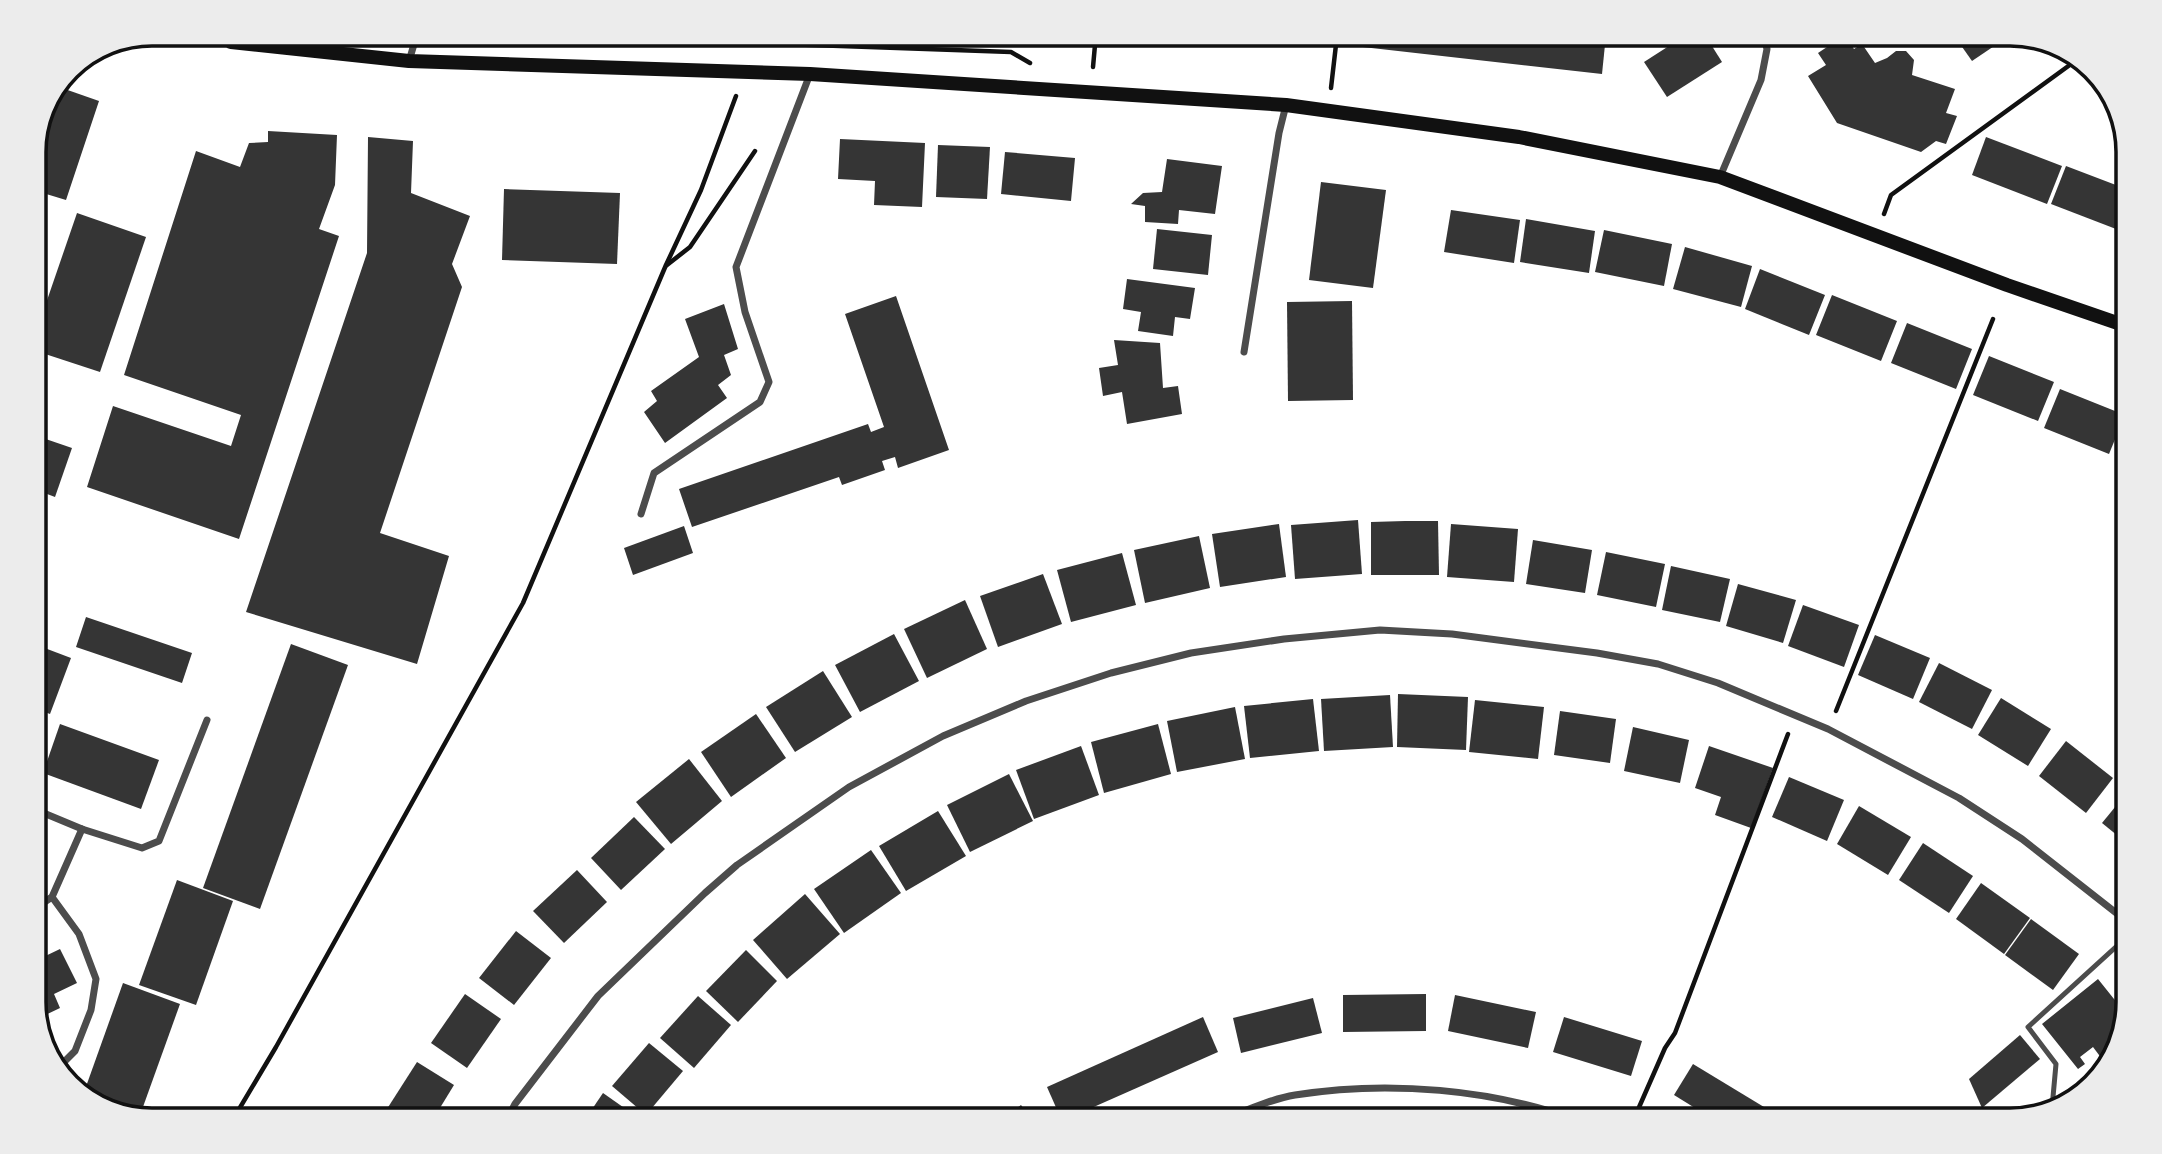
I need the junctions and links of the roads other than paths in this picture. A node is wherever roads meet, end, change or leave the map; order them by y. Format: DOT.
graph roads {
  1 [pos="276,46"];
  2 [pos="414,46"];
  3 [pos="1766,46"];
  4 [pos="409,61"];
  5 [pos="810,74"];
  6 [pos="1286,105"];
  7 [pos="1720,177"];
  8 [pos="2116,322"];
  9 [pos="1244,352"];
  10 [pos="641,514"];
  11 [pos="207,720"];
  12 [pos="46,815"];
  13 [pos="82,829"];
  14 [pos="52,897"];
  15 [pos="46,901"];
  16 [pos="2116,913"];
  17 [pos="2116,947"];
  18 [pos="64,1062"];
  19 [pos="2053,1100"];
  20 [pos="513,1108"];
  21 [pos="1257,1108"];
  22 [pos="1538,1108"];
  1 -- 4 [label="main road"];
  2 -- 4 [label="street"];
  3 -- 7 [label="street"];
  4 -- 5 [label="main road"];
  5 -- 6 [label="main road"];
  5 -- 10 [label="street"];
  6 -- 7 [label="main road"];
  6 -- 9 [label="street"];
  7 -- 8 [label="main road"];
  11 -- 13 [label="street"];
  12 -- 13 [label="street"];
  13 -- 14 [label="street"];
  14 -- 15 [label="street"];
  14 -- 18 [label="street"];
  16 -- 20 [label="street"];
  17 -- 19 [label="lane"];
  21 -- 22 [label="street"];
}
